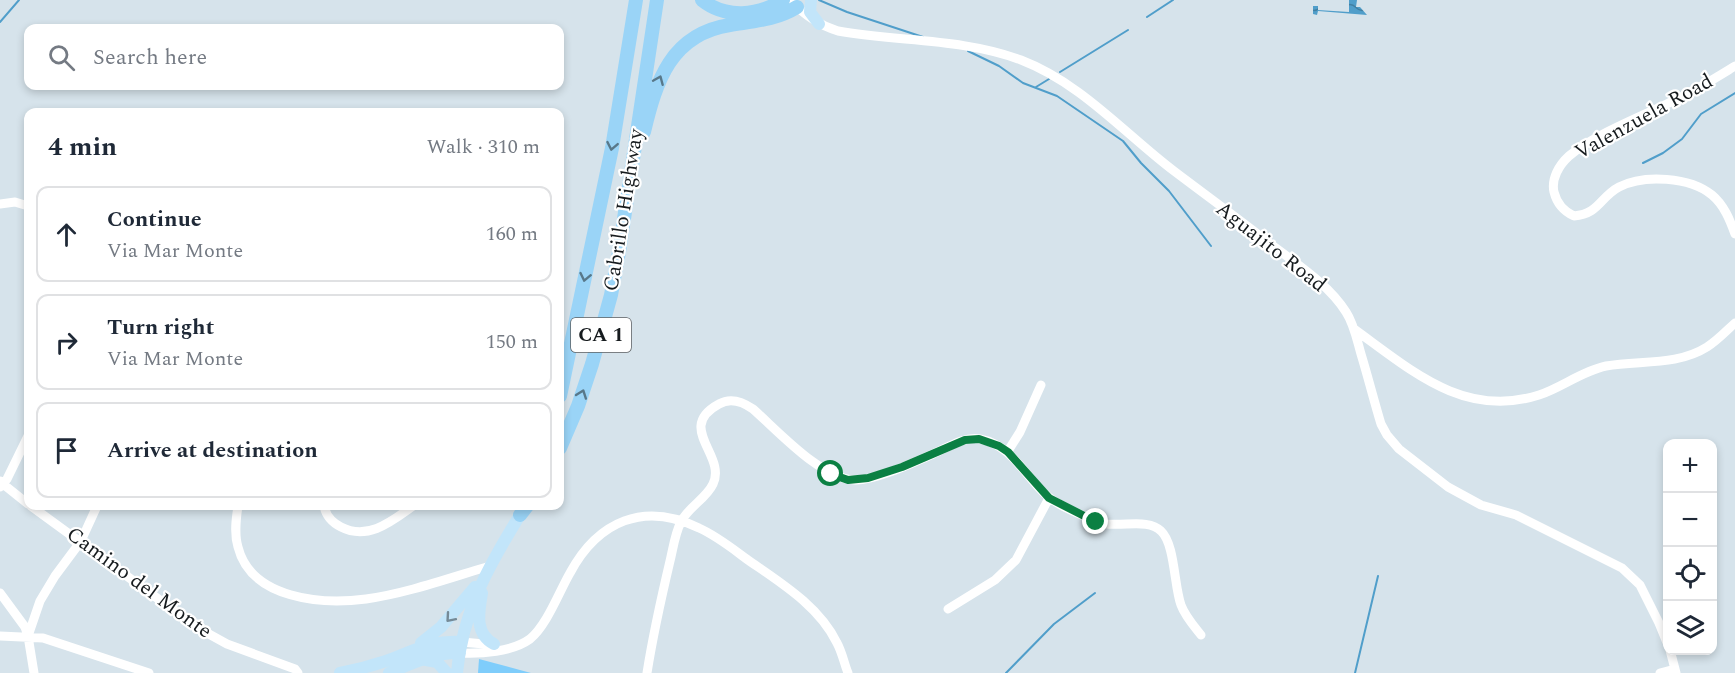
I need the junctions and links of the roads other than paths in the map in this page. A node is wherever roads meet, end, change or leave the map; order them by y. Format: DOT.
graph roads {
  1 [pos="657,0"];
  2 [pos="702,0"];
  3 [pos="783,0"];
  4 [pos="811,0"];
  5 [pos="636,2"];
  6 [pos="797,2"];
  7 [pos="819,24"];
  8 [pos="1735,66"];
  9 [pos="630,177"];
  10 [pos="0,204"];
  11 [pos="24,205"];
  12 [pos="1735,234"];
  13 [pos="1735,323"];
  14 [pos="1354,329"];
  15 [pos="564,377"];
  16 [pos="1041,385"];
  17 [pos="564,439"];
  18 [pos="24,443"];
  19 [pos="1008,452"];
  20 [pos="1,484"];
  21 [pos="1049,498"];
  22 [pos="24,501"];
  23 [pos="37,510"];
  24 [pos="95,510"];
  25 [pos="238,510"];
  26 [pos="325,510"];
  27 [pos="407,510"];
  28 [pos="523,510"];
  29 [pos="681,521"];
  30 [pos="81,541"];
  31 [pos="487,571"];
  32 [pos="0,592"];
  33 [pos="948,609"];
  34 [pos="1663,633"];
  35 [pos="1201,635"];
  36 [pos="0,636"];
  37 [pos="28,636"];
  38 [pos="498,646"];
  39 [pos="461,647"];
  40 [pos="1671,655"];
  41 [pos="412,657"];
  42 [pos="287,670"];
  43 [pos="1676,671"];
  44 [pos="34,673"];
  45 [pos="146,673"];
  46 [pos="298,673"];
  47 [pos="340,673"];
  48 [pos="389,673"];
  49 [pos="447,673"];
  50 [pos="457,673"];
  51 [pos="647,673"];
  52 [pos="848,673"];
  53 [pos="1660,673"];
  1 -- 9 [label="highway, Cabrillo Highway / CA 1"];
  2 -- 3 [label="highway"];
  4 -- 7 [label="main road"];
  5 -- 15 [label="highway, Cabrillo Highway / CA 1, one-way"];
  6 -- 7 [label="street, Aguajito Road"];
  9 -- 6 [label="highway, one-way"];
  7 -- 14 [label="street, Aguajito Road"];
  8 -- 12 [label="street, Valenzuela Road"];
  17 -- 9 [label="highway, Cabrillo Highway / CA 1, one-way"];
  10 -- 11 [label="street"];
  13 -- 14 [label="street"];
  14 -- 34 [label="street, Aguajito Road"];
  16 -- 19 [label="street"];
  18 -- 20 [label="street"];
  19 -- 21 [label="street"];
  19 -- 29 [label="street"];
  20 -- 22 [label="street, Camino del Monte"];
  21 -- 33 [label="street"];
  21 -- 35 [label="street"];
  23 -- 30 [label="street, Camino del Monte"];
  24 -- 30 [label="street"];
  25 -- 31 [label="street"];
  26 -- 27 [label="street"];
  28 -- 31 [label="main road"];
  29 -- 38 [label="street"];
  29 -- 51 [label="street"];
  29 -- 52 [label="street"];
  30 -- 37 [label="street"];
  30 -- 42 [label="street, Camino del Monte"];
  31 -- 38 [label="main road"];
  31 -- 39 [label="main road"];
  31 -- 41 [label="main road, one-way"];
  32 -- 37 [label="street"];
  36 -- 37 [label="street"];
  37 -- 44 [label="street"];
  37 -- 45 [label="street"];
  38 -- 39 [label="street"];
  39 -- 41 [label="main road"];
  39 -- 50 [label="main road"];
  40 -- 43 [label="street"];
  41 -- 47 [label="main road"];
  41 -- 48 [label="main road"];
  41 -- 49 [label="main road"];
  42 -- 46 [label="street, Camino del Monte"];
  43 -- 53 [label="street"];
}
